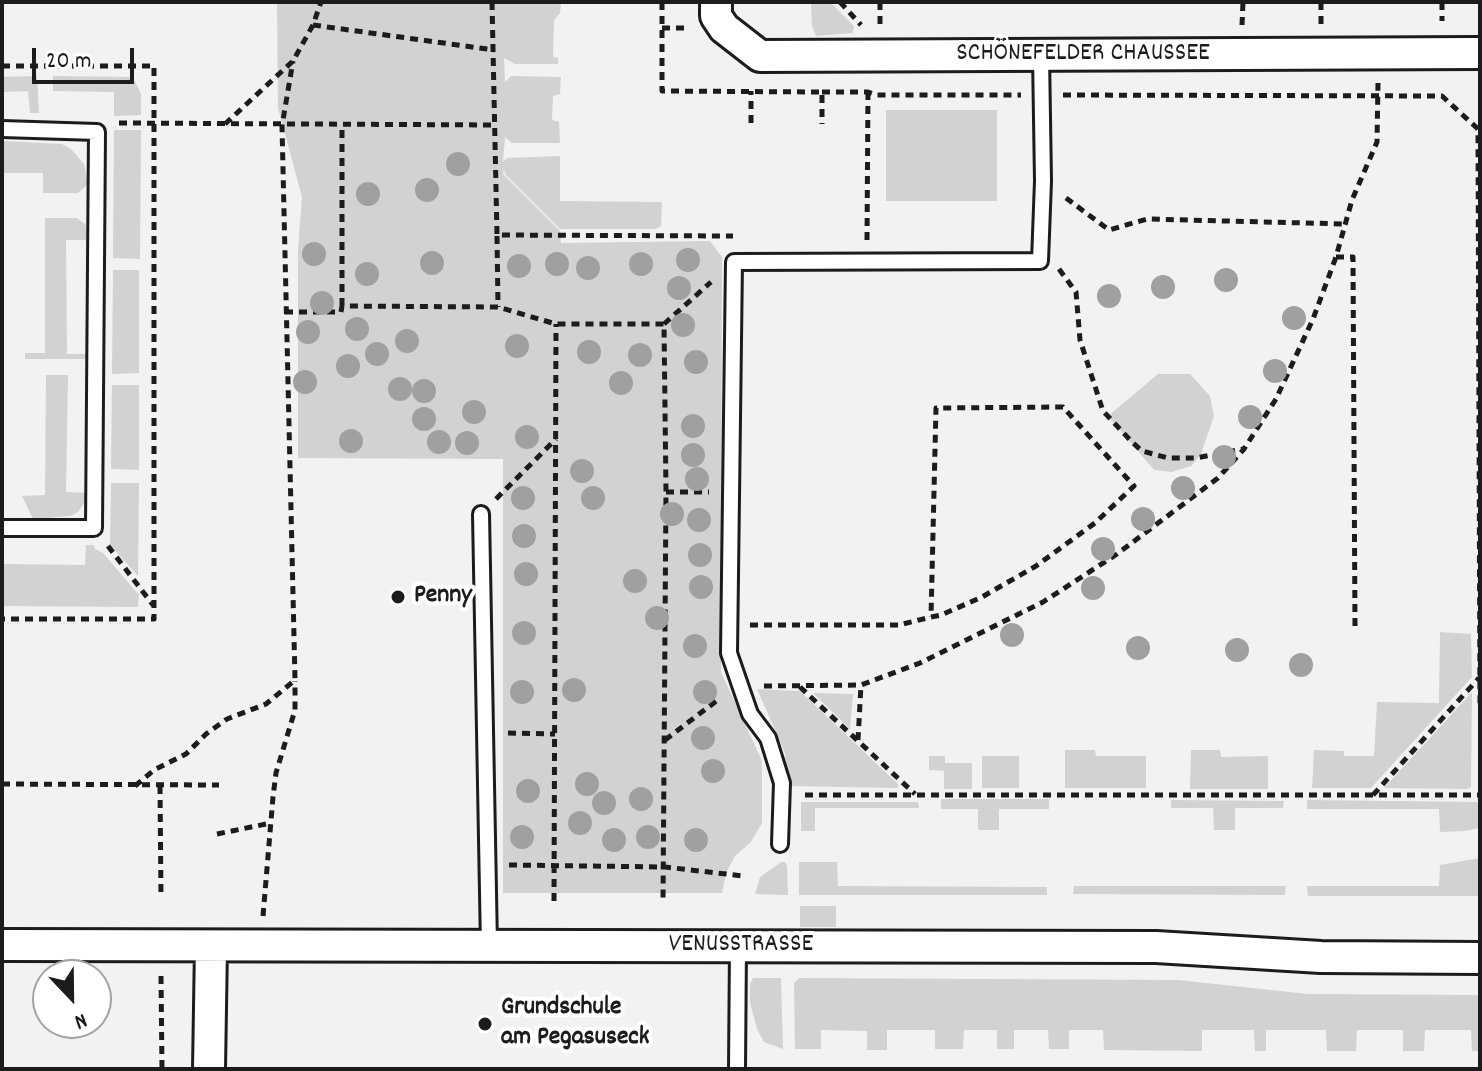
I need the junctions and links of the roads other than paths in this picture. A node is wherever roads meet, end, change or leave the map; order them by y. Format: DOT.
graph roads {
  1 [pos="716,2"];
  2 [pos="1480,53"];
  3 [pos="1041,55"];
  4 [pos="2,129"];
  5 [pos="481,514"];
  6 [pos="2,528"];
  7 [pos="780,844"];
  8 [pos="2,945"];
  9 [pos="211,946"];
  10 [pos="489,946"];
  11 [pos="738,946"];
  12 [pos="1480,958"];
  13 [pos="209,1069"];
  14 [pos="737,1069"];
  1 -- 3 [label="street, SCHÖNEFELDER CHAUSSEE"];
  2 -- 3 [label="street, SCHÖNEFELDER CHAUSSEE"];
  3 -- 7 [label="lane"];
  4 -- 6 [label="lane"];
  5 -- 10 [label="lane"];
  8 -- 9 [label="street, VENUSSTRASSE"];
  9 -- 10 [label="street, VENUSSTRASSE"];
  9 -- 13 [label="street"];
  10 -- 11 [label="street, VENUSSTRASSE"];
  11 -- 12 [label="street, VENUSSTRASSE"];
  11 -- 14 [label="lane"];
}
